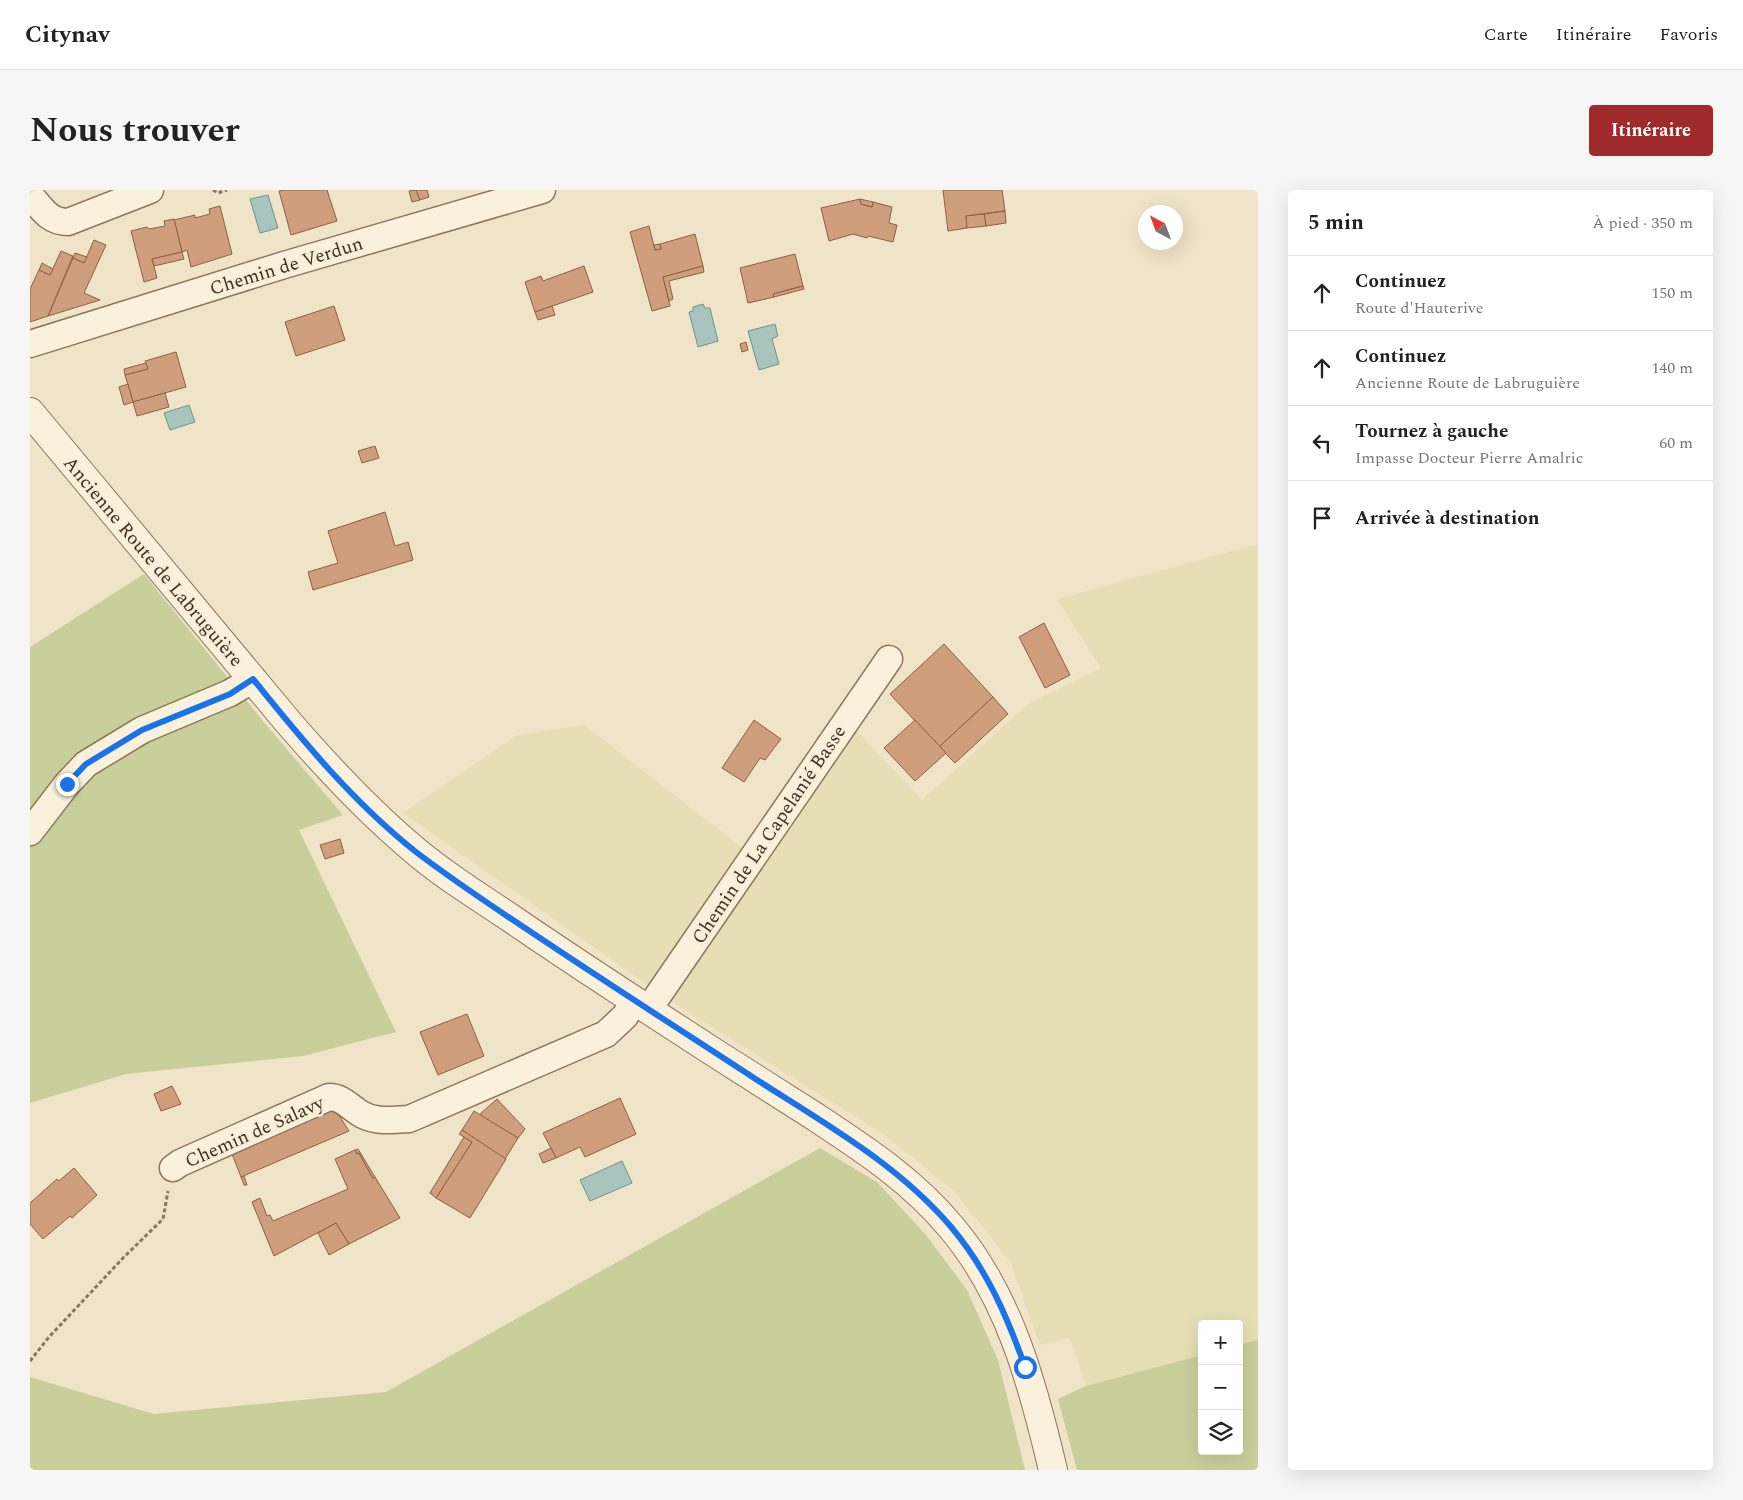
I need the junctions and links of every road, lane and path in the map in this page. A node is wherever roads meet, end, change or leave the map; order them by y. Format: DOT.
graph roads {
  1 [pos="150,190"];
  2 [pos="213,190"];
  3 [pos="227,190"];
  4 [pos="542,190"];
  5 [pos="30,195"];
  6 [pos="30,344"];
  7 [pos="30,412"];
  8 [pos="889,658"];
  9 [pos="253,679"];
  10 [pos="30,832"];
  11 [pos="641,1006"];
  12 [pos="173,1168"];
  13 [pos="30,1361"];
  14 [pos="1053,1470"];
  1 -- 5 [label="street"];
  2 -- 3 [label="path"];
  4 -- 6 [label="street, Chemin de Verdun"];
  7 -- 9 [label="street, Ancienne Route de Labruguière"];
  8 -- 11 [label="street, Chemin de La Capelanié Basse"];
  9 -- 10 [label="street"];
  9 -- 11 [label="street, Ancienne Route de Labruguière"];
  11 -- 12 [label="street, Chemin de Salavy"];
  11 -- 14 [label="street, Ancienne Route de Labruguière"];
  12 -- 13 [label="path, Chemin de Salavy"];
}
